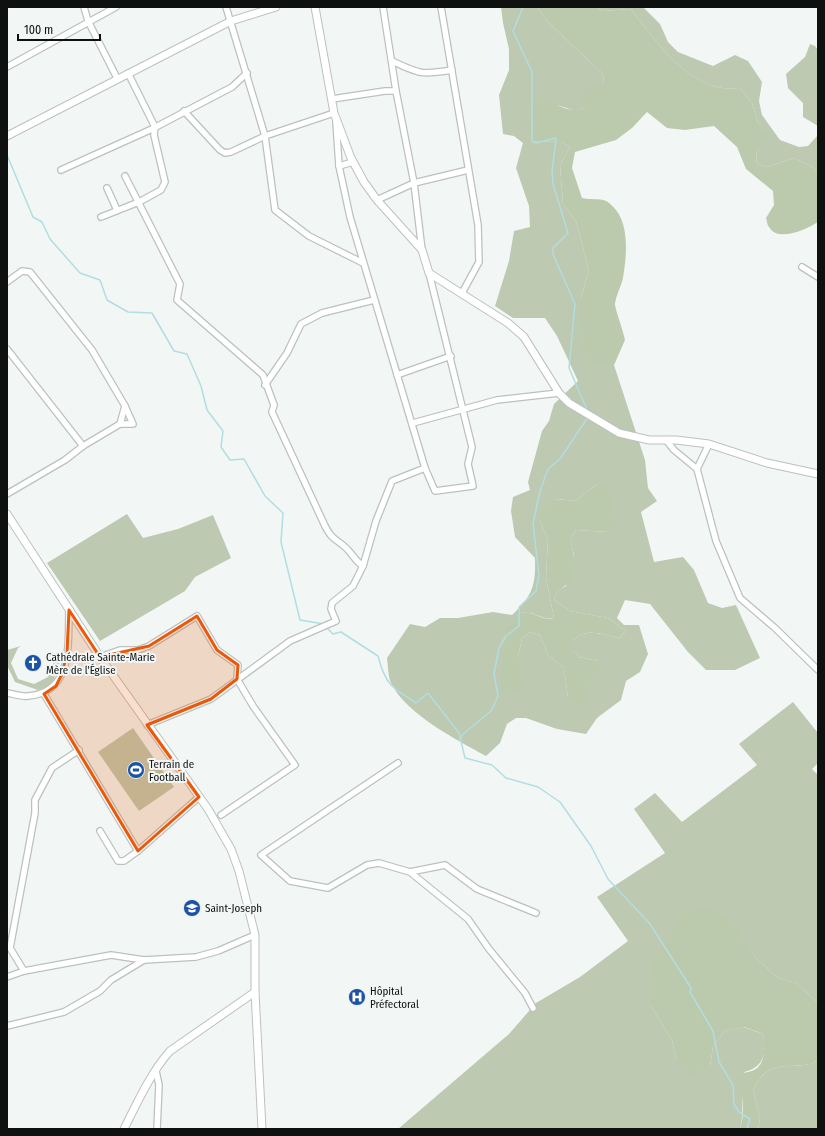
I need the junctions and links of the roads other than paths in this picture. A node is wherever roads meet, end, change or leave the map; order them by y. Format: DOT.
graph roads {
  1 [pos="84,7"];
  2 [pos="116,7"];
  3 [pos="226,7"];
  4 [pos="276,7"];
  5 [pos="315,7"];
  6 [pos="383,7"];
  7 [pos="441,7"];
  8 [pos="88,21"];
  9 [pos="231,21"];
  10 [pos="392,61"];
  11 [pos="7,67"];
  12 [pos="452,70"];
  13 [pos="128,73"];
  14 [pos="247,73"];
  15 [pos="117,78"];
  16 [pos="396,91"];
  17 [pos="332,99"];
  18 [pos="184,111"];
  19 [pos="334,113"];
  20 [pos="336,121"];
  21 [pos="155,127"];
  22 [pos="7,136"];
  23 [pos="265,136"];
  24 [pos="353,162"];
  25 [pos="339,166"];
  26 [pos="61,170"];
  27 [pos="468,170"];
  28 [pos="125,176"];
  29 [pos="414,183"];
  30 [pos="107,188"];
  31 [pos="377,200"];
  32 [pos="139,202"];
  33 [pos="117,210"];
  34 [pos="101,217"];
  35 [pos="422,250"];
  36 [pos="363,263"];
  37 [pos="802,267"];
  38 [pos="429,273"];
  39 [pos="818,276"];
  40 [pos="7,282"];
  41 [pos="462,293"];
  42 [pos="374,300"];
  43 [pos="7,350"];
  44 [pos="451,356"];
  45 [pos="397,375"];
  46 [pos="265,385"];
  47 [pos="560,393"];
  48 [pos="125,406"];
  49 [pos="462,409"];
  50 [pos="413,423"];
  51 [pos="120,424"];
  52 [pos="666,440"];
  53 [pos="709,444"];
  54 [pos="83,446"];
  55 [pos="425,468"];
  56 [pos="697,469"];
  57 [pos="818,474"];
  58 [pos="7,494"];
  59 [pos="7,514"];
  60 [pos="363,566"];
  61 [pos="69,610"];
  62 [pos="100,657"];
  63 [pos="818,670"];
  64 [pos="237,679"];
  65 [pos="7,693"];
  66 [pos="44,694"];
  67 [pos="147,725"];
  68 [pos="79,750"];
  69 [pos="398,764"];
  70 [pos="199,797"];
  71 [pos="221,815"];
  72 [pos="100,831"];
  73 [pos="138,851"];
  74 [pos="410,872"];
  75 [pos="536,913"];
  76 [pos="256,935"];
  77 [pos="144,960"];
  78 [pos="24,970"];
  79 [pos="7,977"];
  80 [pos="255,992"];
  81 [pos="533,1008"];
  82 [pos="7,1026"];
  83 [pos="156,1071"];
  84 [pos="124,1129"];
  85 [pos="157,1129"];
  86 [pos="262,1129"];
  1 -- 8 [label="street"];
  2 -- 8 [label="street"];
  3 -- 9 [label="street"];
  4 -- 9 [label="street"];
  5 -- 17 [label="street"];
  6 -- 10 [label="street"];
  7 -- 12 [label="street"];
  8 -- 11 [label="street"];
  8 -- 15 [label="street"];
  9 -- 13 [label="street"];
  9 -- 14 [label="street"];
  10 -- 12 [label="street"];
  10 -- 16 [label="street"];
  12 -- 27 [label="street"];
  13 -- 15 [label="street"];
  13 -- 21 [label="street"];
  14 -- 18 [label="street"];
  14 -- 23 [label="street"];
  15 -- 22 [label="street"];
  16 -- 17 [label="street"];
  16 -- 29 [label="street"];
  17 -- 19 [label="street"];
  18 -- 21 [label="street"];
  18 -- 23 [label="street"];
  19 -- 20 [label="street"];
  19 -- 23 [label="street"];
  20 -- 24 [label="street"];
  20 -- 25 [label="street"];
  21 -- 26 [label="street"];
  21 -- 32 [label="street"];
  23 -- 36 [label="street"];
  24 -- 25 [label="street"];
  24 -- 31 [label="street"];
  25 -- 36 [label="street"];
  27 -- 29 [label="street"];
  27 -- 41 [label="street"];
  28 -- 32 [label="street"];
  29 -- 31 [label="street"];
  29 -- 35 [label="street"];
  30 -- 33 [label="street"];
  31 -- 35 [label="street"];
  32 -- 33 [label="street"];
  32 -- 46 [label="street"];
  33 -- 34 [label="street"];
  35 -- 38 [label="street"];
  36 -- 42 [label="street"];
  37 -- 39 [label="street"];
  38 -- 41 [label="street"];
  38 -- 44 [label="street"];
  40 -- 48 [label="street"];
  41 -- 47 [label="street"];
  42 -- 45 [label="street"];
  42 -- 46 [label="street"];
  43 -- 54 [label="street"];
  44 -- 45 [label="street"];
  44 -- 49 [label="street"];
  45 -- 50 [label="street"];
  46 -- 60 [label="street"];
  47 -- 49 [label="street"];
  47 -- 52 [label="street"];
  48 -- 51 [label="street"];
  48 -- 51 [label="street"];
  49 -- 50 [label="street"];
  49 -- 55 [label="street"];
  50 -- 55 [label="street"];
  51 -- 54 [label="street"];
  52 -- 53 [label="street"];
  52 -- 56 [label="street"];
  53 -- 56 [label="street"];
  53 -- 57 [label="street"];
  54 -- 58 [label="street"];
  55 -- 60 [label="street"];
  56 -- 63 [label="street"];
  59 -- 61 [label="street"];
  60 -- 64 [label="street"];
  61 -- 62 [label="street"];
  61 -- 66 [label="street"];
  62 -- 64 [label="street"];
  62 -- 67 [label="street"];
  64 -- 67 [label="street"];
  64 -- 71 [label="street"];
  65 -- 66 [label="street"];
  66 -- 68 [label="street"];
  67 -- 70 [label="street"];
  68 -- 73 [label="street"];
  68 -- 78 [label="street"];
  69 -- 74 [label="street"];
  70 -- 73 [label="street"];
  70 -- 76 [label="street"];
  72 -- 73 [label="street"];
  74 -- 75 [label="street"];
  74 -- 81 [label="street"];
  76 -- 77 [label="street"];
  76 -- 80 [label="street"];
  77 -- 78 [label="street"];
  77 -- 82 [label="street"];
  78 -- 79 [label="street"];
  80 -- 83 [label="street"];
  80 -- 86 [label="street"];
  83 -- 84 [label="street"];
  83 -- 85 [label="street"];
}
